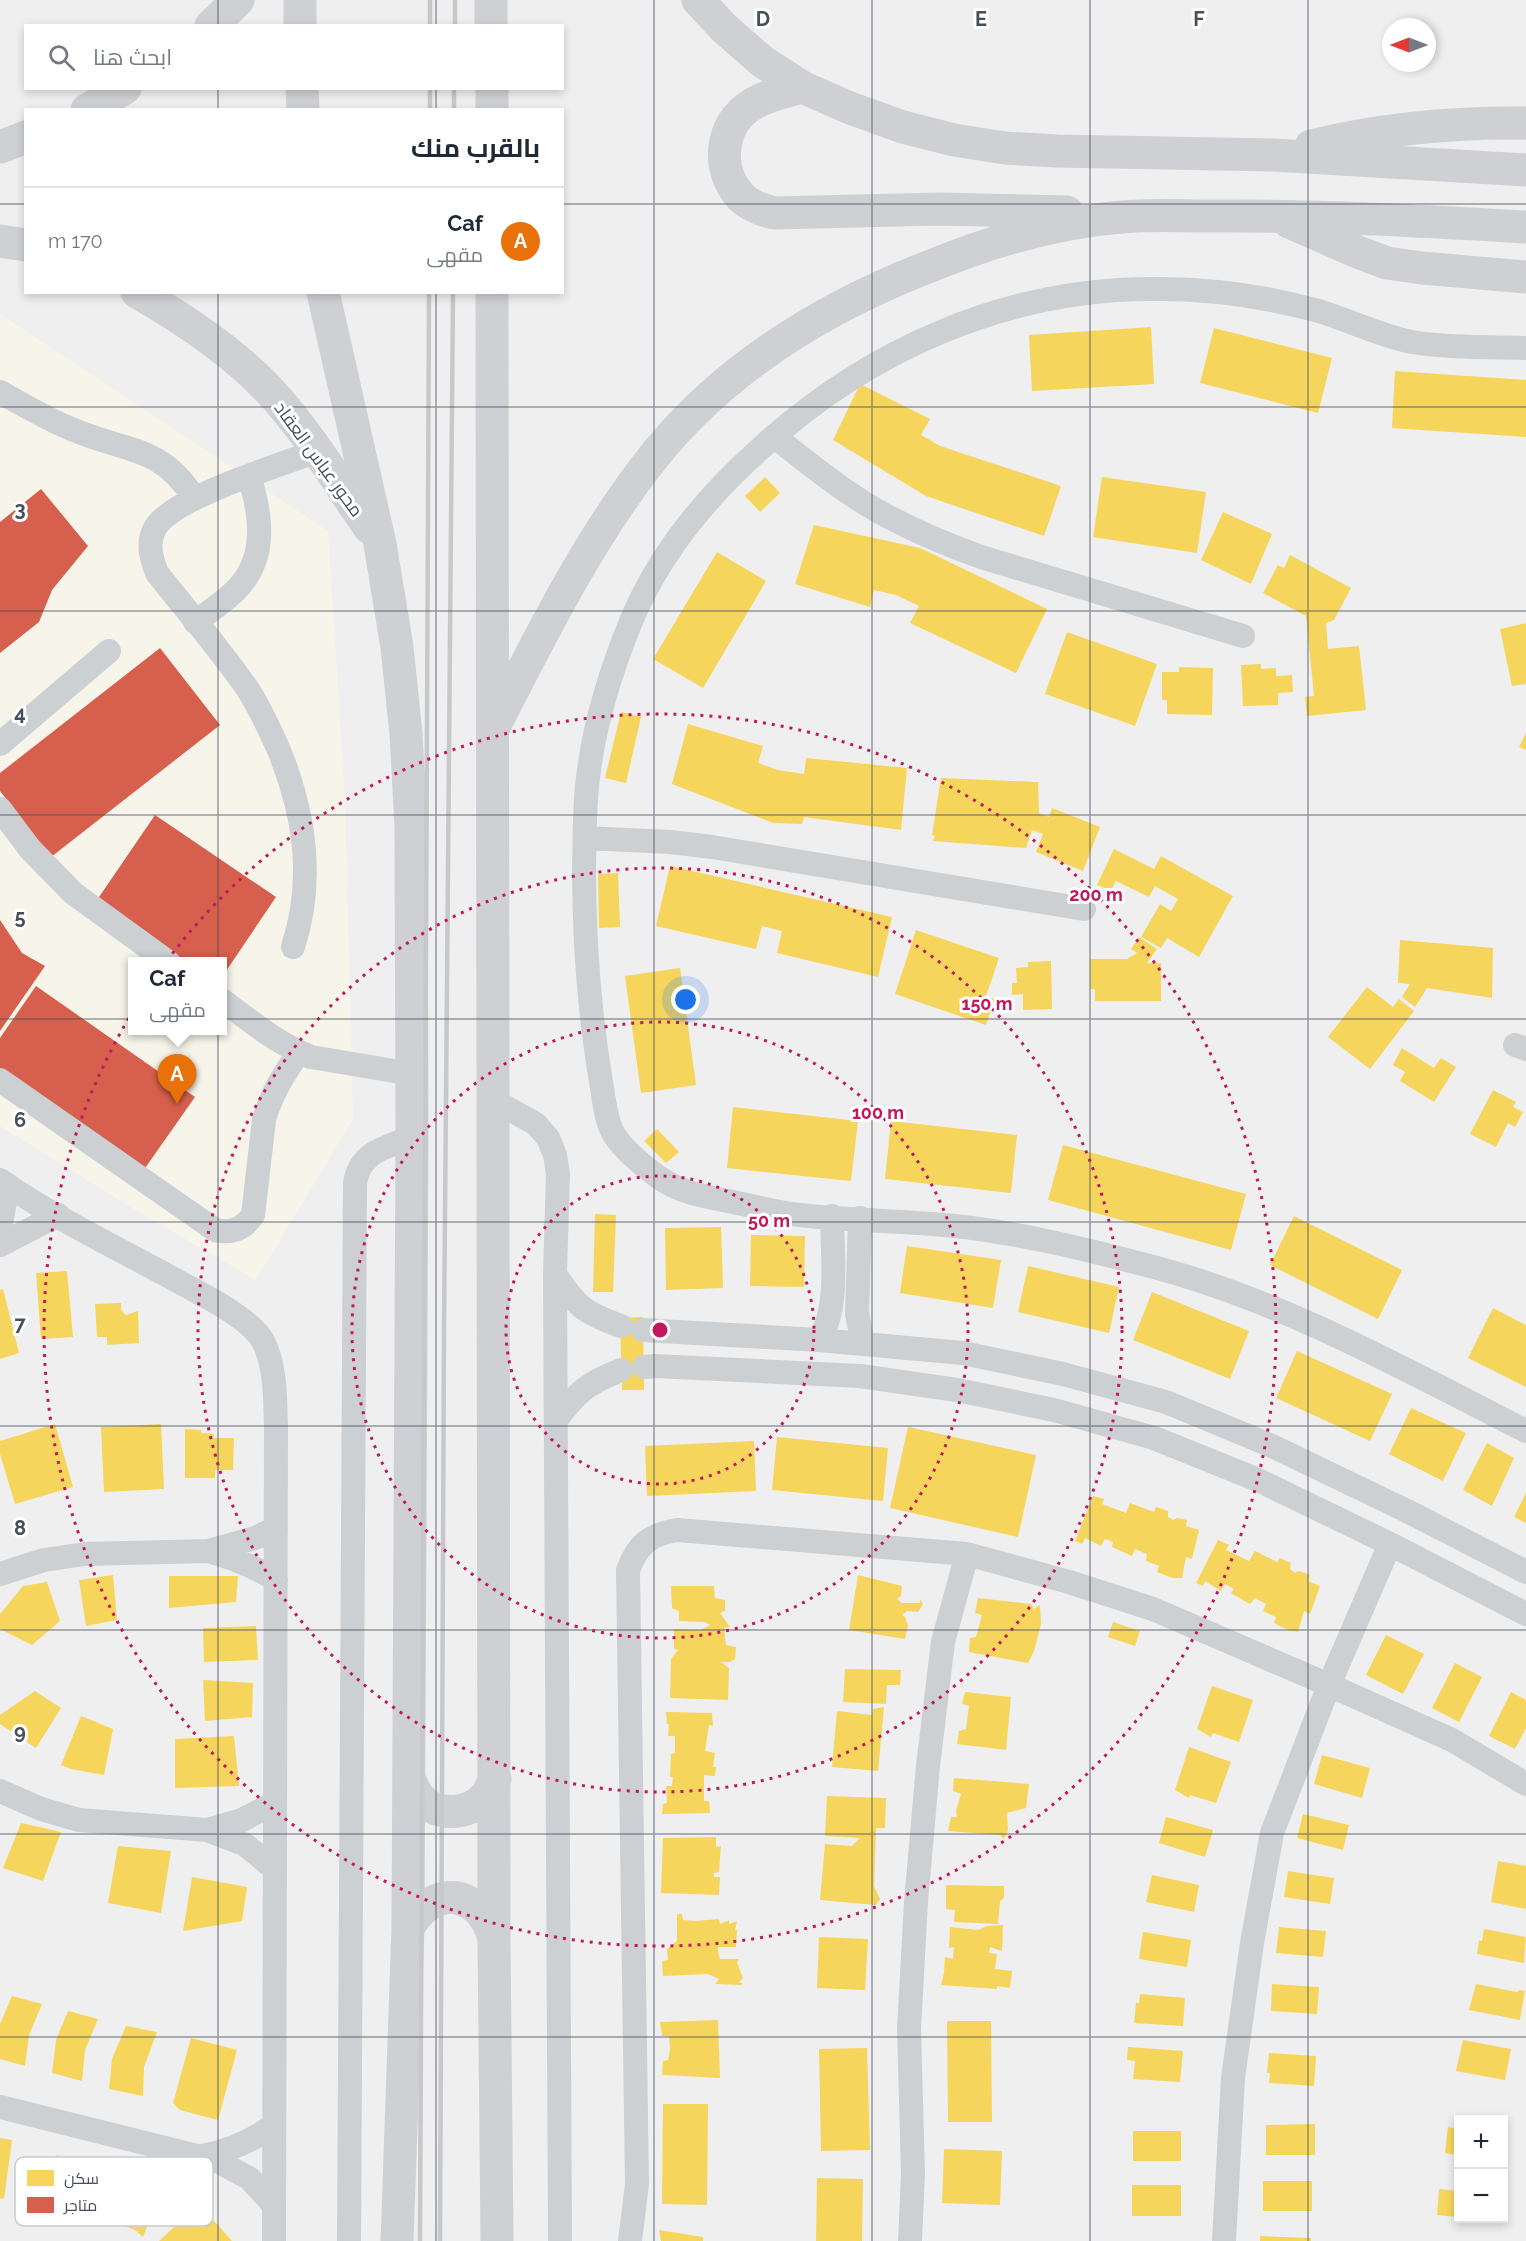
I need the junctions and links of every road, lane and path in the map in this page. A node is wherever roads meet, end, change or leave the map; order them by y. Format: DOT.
graph roads {
  1 [pos="238,0"];
  2 [pos="300,0"];
  3 [pos="491,0"];
  4 [pos="698,0"];
  5 [pos="213,24"];
  6 [pos="300,24"];
  7 [pos="491,24"];
  8 [pos="802,87"];
  9 [pos="122,90"];
  10 [pos="302,90"];
  11 [pos="492,90"];
  12 [pos="90,108"];
  13 [pos="303,108"];
  14 [pos="492,108"];
  15 [pos="1526,123"];
  16 [pos="24,138"];
  17 [pos="0,147"];
  18 [pos="24,147"];
  19 [pos="1273,155"];
  20 [pos="1526,170"];
  21 [pos="1274,215"];
  22 [pos="1125,216"];
  23 [pos="1526,227"];
  24 [pos="0,241"];
  25 [pos="24,244"];
  26 [pos="1526,277"];
  27 [pos="140,294"];
  28 [pos="323,294"];
  29 [pos="492,294"];
  30 [pos="1526,348"];
  31 [pos="0,392"];
  32 [pos="774,436"];
  33 [pos="317,451"];
  34 [pos="249,477"];
  35 [pos="194,498"];
  36 [pos="380,544"];
  37 [pos="195,622"];
  38 [pos="1243,636"];
  39 [pos="109,651"];
  40 [pos="493,729"];
  41 [pos="0,744"];
  42 [pos="0,809"];
  43 [pos="585,838"];
  44 [pos="1084,909"];
  45 [pos="293,947"];
  46 [pos="161,957"];
  47 [pos="227,1004"];
  48 [pos="299,1052"];
  49 [pos="412,1074"];
  50 [pos="0,1080"];
  51 [pos="494,1101"];
  52 [pos="412,1137"];
  53 [pos="4,1183"];
  54 [pos="58,1215"];
  55 [pos="832,1216"];
  56 [pos="860,1218"];
  57 [pos="0,1229"];
  58 [pos="0,1245"];
  59 [pos="555,1274"];
  60 [pos="681,1332"];
  61 [pos="819,1340"];
  62 [pos="863,1343"];
  63 [pos="681,1367"];
  64 [pos="1186,1410"];
  65 [pos="556,1420"];
  66 [pos="1526,1431"];
  67 [pos="1172,1445"];
  68 [pos="276,1528"];
  69 [pos="1390,1544"];
  70 [pos="208,1551"];
  71 [pos="967,1554"];
  72 [pos="1526,1572"];
  73 [pos="0,1574"];
  74 [pos="276,1580"];
  75 [pos="1526,1614"];
  76 [pos="1329,1685"];
  77 [pos="495,1779"];
  78 [pos="410,1780"];
  79 [pos="1526,1784"];
  80 [pos="0,1791"];
  81 [pos="275,1803"];
  82 [pos="207,1830"];
  83 [pos="275,1869"];
  84 [pos="408,1928"];
  85 [pos="494,1938"];
  86 [pos="0,2107"];
  87 [pos="274,2124"];
  88 [pos="199,2156"];
  89 [pos="203,2157"];
  90 [pos="213,2160"];
  91 [pos="274,2205"];
  92 [pos="274,2241"];
  93 [pos="349,2241"];
  94 [pos="397,2241"];
  95 [pos="496,2241"];
  96 [pos="560,2241"];
  97 [pos="630,2241"];
  98 [pos="910,2241"];
  99 [pos="1224,2241"];
  1 -- 5 [label="main road"];
  2 -- 6 [label="main road"];
  3 -- 7 [label="main road"];
  4 -- 8 [label="main road"];
  8 -- 19 [label="main road"];
  8 -- 22 [label="main road"];
  9 -- 12 [label="main road"];
  10 -- 13 [label="main road"];
  11 -- 14 [label="main road"];
  15 -- 19 [label="main road"];
  16 -- 17 [label="main road"];
  17 -- 18 [label="main road"];
  19 -- 20 [label="main road"];
  21 -- 22 [label="main road"];
  21 -- 23 [label="main road"];
  21 -- 26 [label="main road"];
  22 -- 40 [label="main road"];
  24 -- 25 [label="main road"];
  27 -- 33 [label="main road, محور عباس العقاد"];
  28 -- 36 [label="main road"];
  29 -- 40 [label="main road"];
  30 -- 32 [label="street"];
  31 -- 35 [label="street"];
  32 -- 38 [label="street"];
  32 -- 43 [label="street"];
  33 -- 34 [label="street"];
  33 -- 36 [label="main road, محور عباس العقاد"];
  34 -- 35 [label="street"];
  34 -- 37 [label="street"];
  35 -- 37 [label="street"];
  36 -- 49 [label="main road"];
  37 -- 45 [label="street"];
  39 -- 41 [label="street"];
  40 -- 51 [label="main road"];
  42 -- 46 [label="street"];
  43 -- 44 [label="street"];
  43 -- 55 [label="street"];
  47 -- 48 [label="street"];
  48 -- 49 [label="street"];
  48 -- 50 [label="street"];
  49 -- 52 [label="main road"];
  51 -- 59 [label="street"];
  51 -- 77 [label="main road"];
  52 -- 78 [label="main road"];
  52 -- 93 [label="street"];
  53 -- 54 [label="street"];
  53 -- 57 [label="street"];
  54 -- 58 [label="street"];
  54 -- 68 [label="street"];
  55 -- 56 [label="street"];
  55 -- 61 [label="street"];
  56 -- 62 [label="street"];
  56 -- 66 [label="street"];
  59 -- 60 [label="street"];
  59 -- 65 [label="street"];
  60 -- 61 [label="street"];
  60 -- 63 [label="street"];
  61 -- 62 [label="street"];
  62 -- 64 [label="street"];
  63 -- 65 [label="street"];
  63 -- 67 [label="street"];
  64 -- 67 [label="street"];
  64 -- 72 [label="street"];
  65 -- 96 [label="street"];
  67 -- 69 [label="street"];
  68 -- 70 [label="street"];
  68 -- 74 [label="street"];
  69 -- 75 [label="street"];
  69 -- 76 [label="street"];
  70 -- 73 [label="street"];
  70 -- 74 [label="street"];
  71 -- 76 [label="street"];
  71 -- 97 [label="street"];
  71 -- 98 [label="street"];
  74 -- 81 [label="street"];
  76 -- 79 [label="street"];
  76 -- 99 [label="street"];
  77 -- 78 [label="main road"];
  77 -- 85 [label="main road"];
  78 -- 84 [label="main road"];
  80 -- 82 [label="street"];
  81 -- 82 [label="street"];
  81 -- 83 [label="street"];
  82 -- 83 [label="street"];
  83 -- 87 [label="street"];
  84 -- 85 [label="main road"];
  84 -- 94 [label="main road"];
  85 -- 95 [label="main road"];
  86 -- 88 [label="street"];
  87 -- 88 [label="street"];
  87 -- 91 [label="street"];
  88 -- 89 [label="street"];
  90 -- 91 [label="street"];
  91 -- 92 [label="street"];
}
